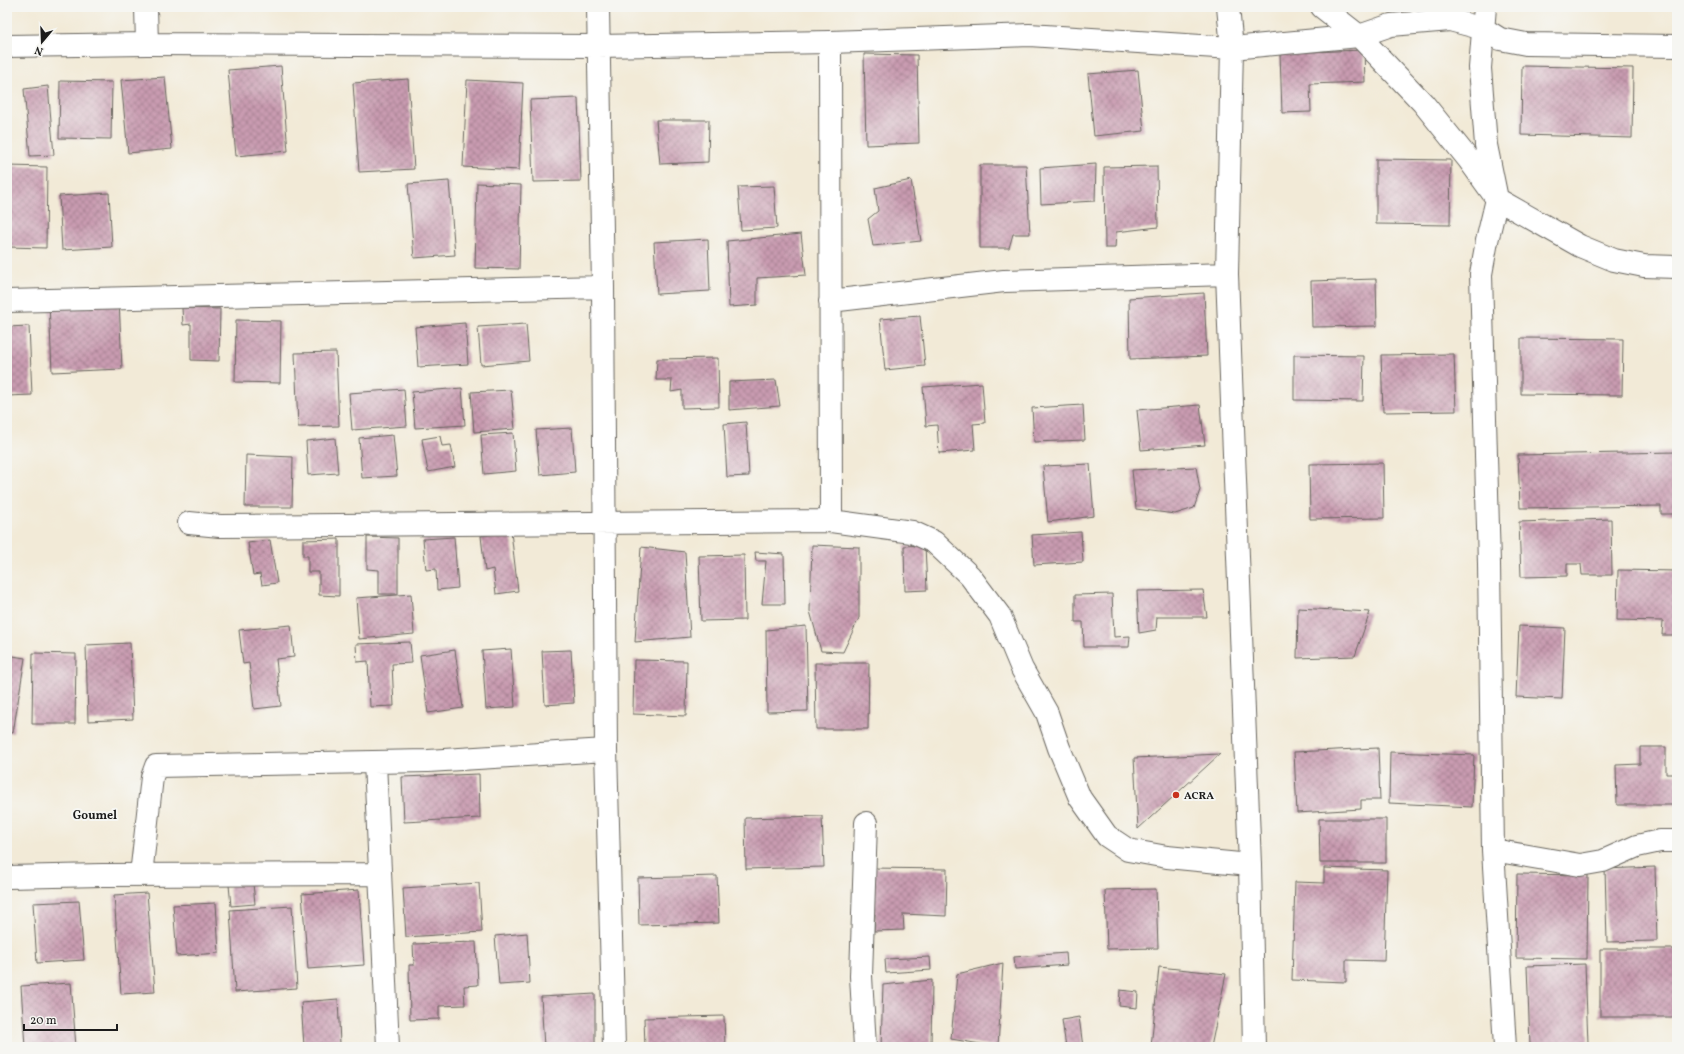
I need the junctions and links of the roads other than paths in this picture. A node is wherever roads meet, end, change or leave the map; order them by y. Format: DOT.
graph roads {
  1 [pos="146,7"];
  2 [pos="598,7"];
  3 [pos="1228,7"];
  4 [pos="1322,7"];
  5 [pos="1485,7"];
  6 [pos="1484,28"];
  7 [pos="1359,36"];
  8 [pos="830,42"];
  9 [pos="147,44"];
  10 [pos="7,46"];
  11 [pos="598,46"];
  12 [pos="1677,46"];
  13 [pos="1232,48"];
  14 [pos="1498,199"];
  15 [pos="1677,267"];
  16 [pos="1227,274"];
  17 [pos="603,287"];
  18 [pos="7,301"];
  19 [pos="830,301"];
  20 [pos="831,521"];
  21 [pos="189,523"];
  22 [pos="604,523"];
  23 [pos="606,750"];
  24 [pos="375,762"];
  25 [pos="866,822"];
  26 [pos="1677,841"];
  27 [pos="1493,850"];
  28 [pos="1250,865"];
  29 [pos="380,874"];
  30 [pos="141,875"];
  31 [pos="7,877"];
  32 [pos="388,1047"];
  33 [pos="614,1047"];
  34 [pos="864,1047"];
  35 [pos="1254,1047"];
  36 [pos="1505,1047"];
  1 -- 9 [label="street"];
  2 -- 11 [label="street"];
  3 -- 13 [label="street"];
  4 -- 7 [label="street"];
  5 -- 6 [label="street"];
  6 -- 7 [label="street"];
  6 -- 12 [label="street"];
  6 -- 14 [label="street"];
  7 -- 13 [label="street"];
  7 -- 14 [label="street"];
  8 -- 11 [label="street"];
  8 -- 13 [label="street"];
  8 -- 19 [label="street"];
  9 -- 10 [label="street"];
  9 -- 11 [label="street"];
  11 -- 17 [label="street"];
  13 -- 16 [label="street"];
  14 -- 15 [label="street"];
  14 -- 27 [label="street"];
  16 -- 19 [label="street"];
  16 -- 28 [label="street"];
  17 -- 18 [label="street"];
  17 -- 22 [label="street"];
  19 -- 20 [label="street"];
  20 -- 22 [label="street"];
  20 -- 28 [label="street"];
  21 -- 22 [label="street"];
  22 -- 23 [label="street"];
  23 -- 24 [label="street"];
  23 -- 33 [label="street"];
  24 -- 29 [label="street"];
  24 -- 30 [label="street"];
  25 -- 34 [label="street"];
  26 -- 27 [label="street"];
  27 -- 36 [label="street"];
  28 -- 35 [label="street"];
  29 -- 30 [label="street"];
  29 -- 32 [label="street"];
  30 -- 31 [label="street"];
}
